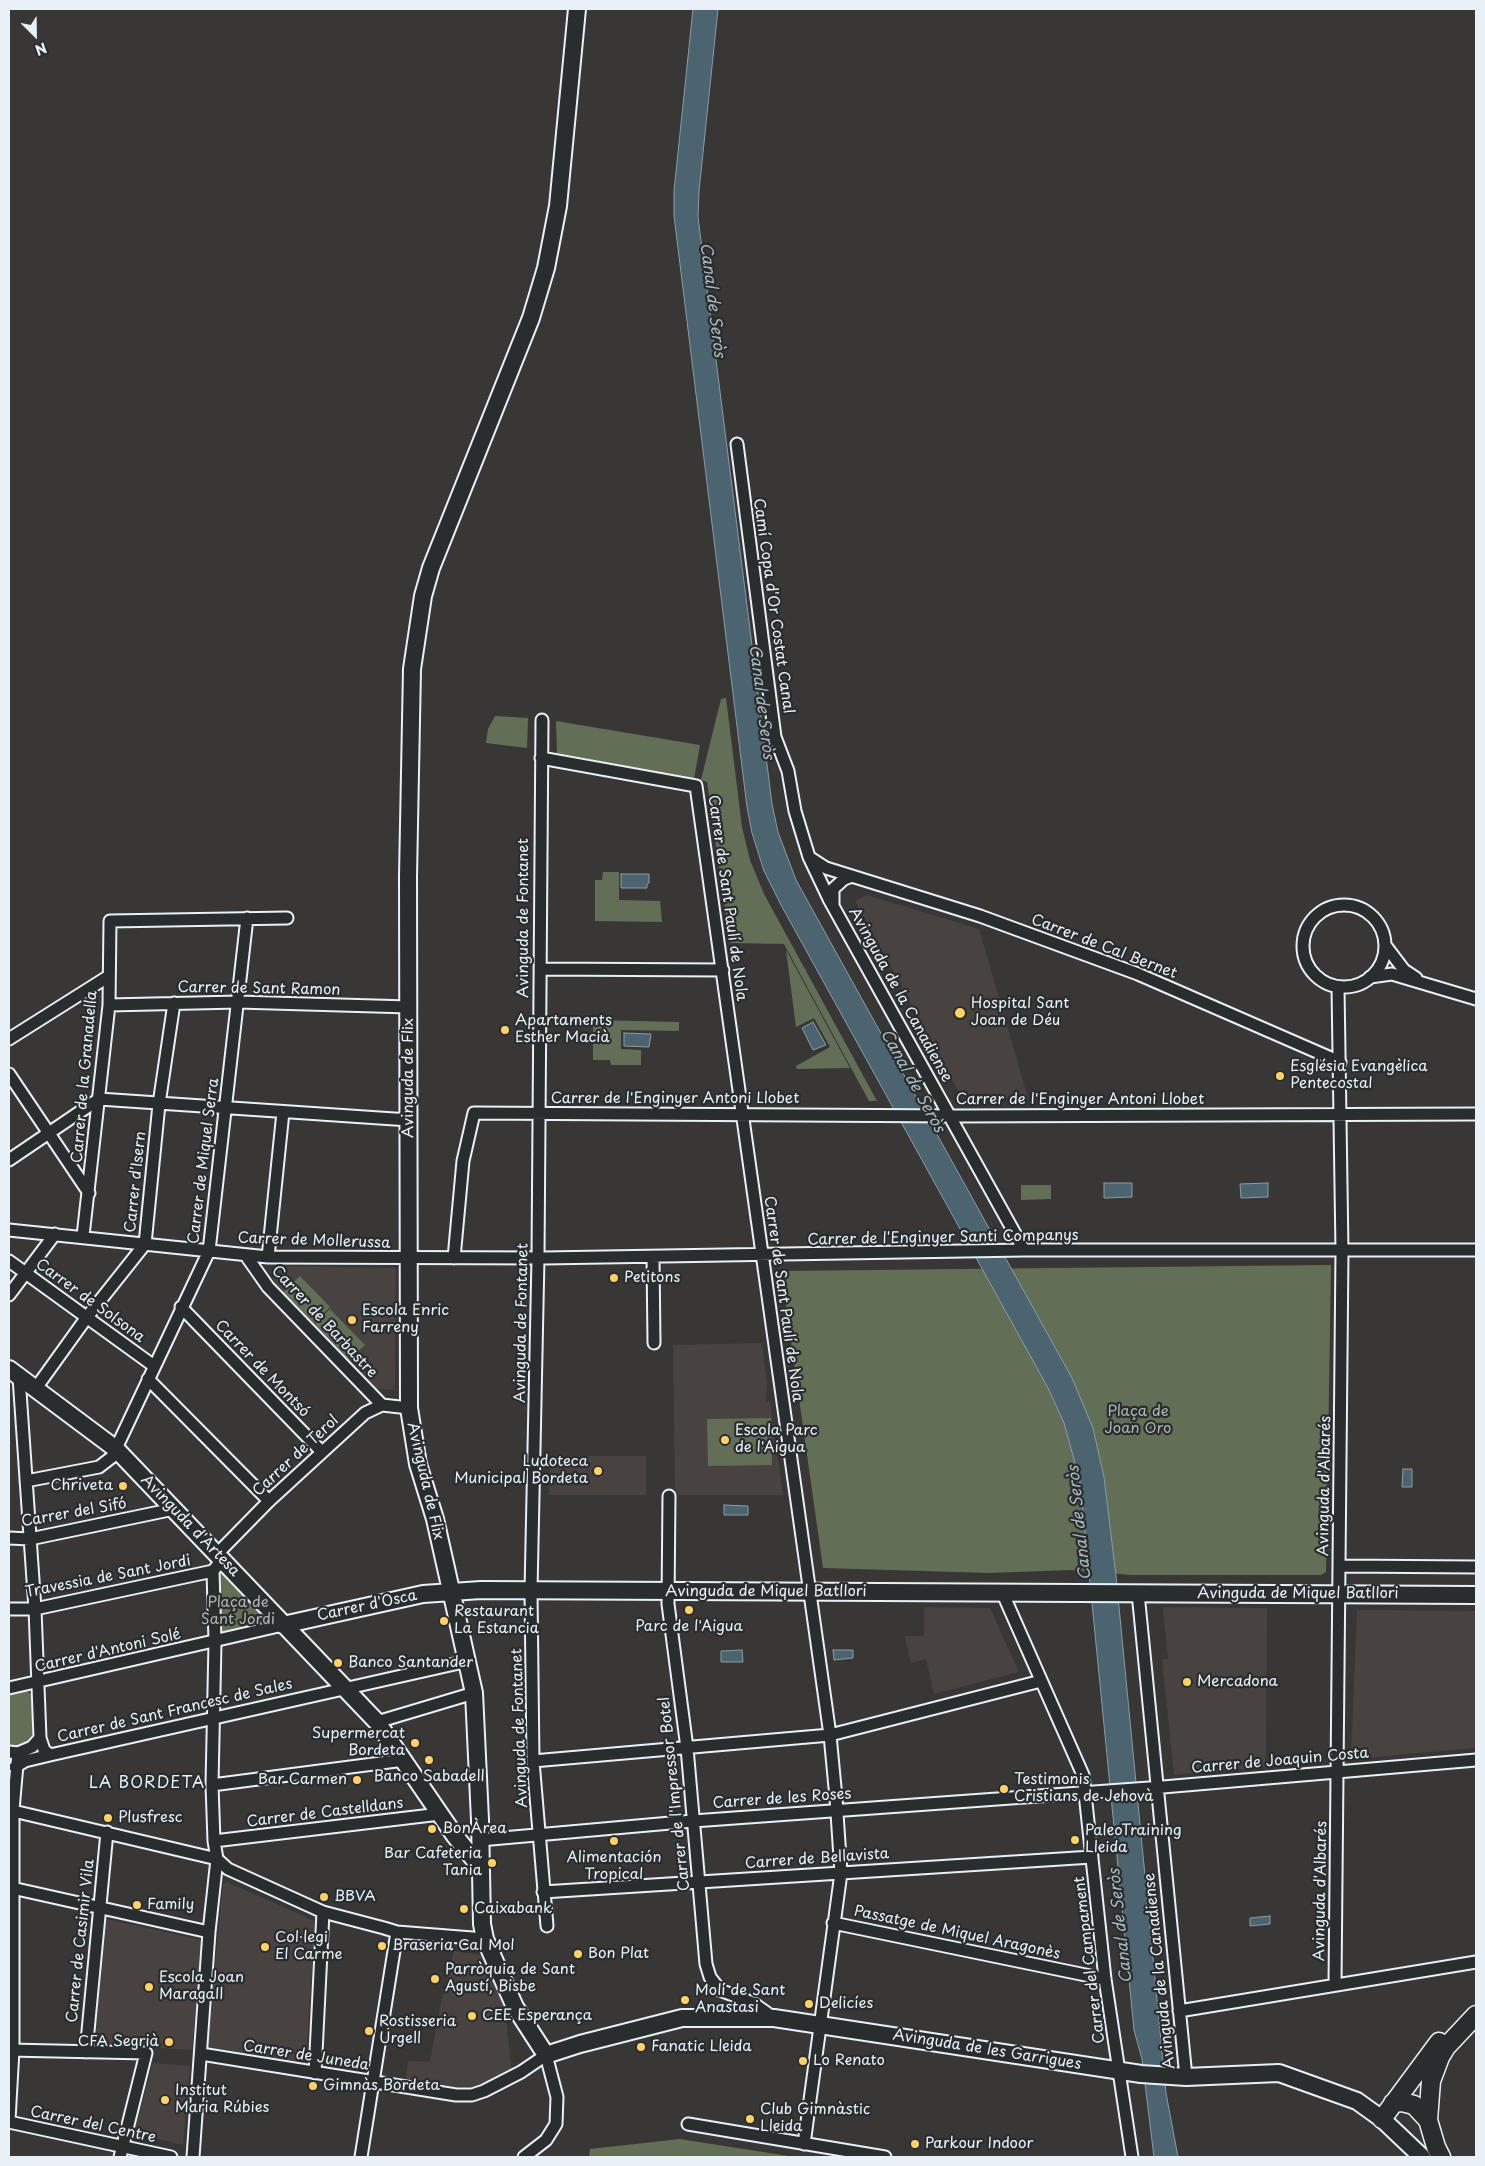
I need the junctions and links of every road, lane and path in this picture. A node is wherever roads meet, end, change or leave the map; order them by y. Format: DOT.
graph roads {
  1 [pos="577,9"];
  2 [pos="737,444"];
  3 [pos="542,720"];
  4 [pos="541,758"];
  5 [pos="788,771"];
  6 [pos="810,857"];
  7 [pos="852,876"];
  8 [pos="833,906"];
  9 [pos="247,918"];
  10 [pos="288,918"];
  11 [pos="1385,945"];
  12 [pos="540,970"];
  13 [pos="723,970"];
  14 [pos="109,976"];
  15 [pos="1370,977"];
  16 [pos="1420,981"];
  17 [pos="1338,987"];
  18 [pos="1476,999"];
  19 [pos="238,1002"];
  20 [pos="174,1003"];
  21 [pos="108,1005"];
  22 [pos="409,1007"];
  23 [pos="9,1039"];
  24 [pos="1340,1062"];
  25 [pos="9,1074"];
  26 [pos="99,1099"];
  27 [pos="159,1104"];
  28 [pos="226,1109"];
  29 [pos="283,1112"];
  30 [pos="740,1113"];
  31 [pos="539,1114"];
  32 [pos="1341,1114"];
  33 [pos="1476,1114"];
  34 [pos="950,1115"];
  35 [pos="409,1120"];
  36 [pos="47,1133"];
  37 [pos="9,1160"];
  38 [pos="89,1193"];
  39 [pos="9,1230"];
  40 [pos="55,1234"];
  41 [pos="83,1236"];
  42 [pos="145,1244"];
  43 [pos="1024,1250"];
  44 [pos="1476,1250"];
  45 [pos="209,1251"];
  46 [pos="1342,1251"];
  47 [pos="762,1256"];
  48 [pos="247,1257"];
  49 [pos="653,1257"];
  50 [pos="268,1258"];
  51 [pos="454,1258"];
  52 [pos="538,1258"];
  53 [pos="409,1259"];
  54 [pos="9,1261"];
  55 [pos="25,1272"];
  56 [pos="9,1295"];
  57 [pos="181,1308"];
  58 [pos="87,1317"];
  59 [pos="654,1343"];
  60 [pos="154,1366"];
  61 [pos="14,1373"];
  62 [pos="148,1379"];
  63 [pos="36,1388"];
  64 [pos="382,1405"];
  65 [pos="409,1408"];
  66 [pos="116,1449"];
  67 [pos="322,1452"];
  68 [pos="26,1481"];
  69 [pos="669,1496"];
  70 [pos="269,1501"];
  71 [pos="174,1509"];
  72 [pos="9,1538"];
  73 [pos="30,1538"];
  74 [pos="218,1562"];
  75 [pos="1340,1566"];
  76 [pos="1476,1567"];
  77 [pos="531,1591"];
  78 [pos="452,1592"];
  79 [pos="668,1592"];
  80 [pos="808,1592"];
  81 [pos="1138,1593"];
  82 [pos="1002,1594"];
  83 [pos="1339,1594"];
  84 [pos="1476,1595"];
  85 [pos="9,1609"];
  86 [pos="35,1609"];
  87 [pos="283,1625"];
  88 [pos="215,1642"];
  89 [pos="468,1661"];
  90 [pos="1041,1681"];
  91 [pos="38,1682"];
  92 [pos="9,1688"];
  93 [pos="343,1689"];
  94 [pos="474,1694"];
  95 [pos="214,1718"];
  96 [pos="377,1722"];
  97 [pos="830,1735"];
  98 [pos="40,1738"];
  99 [pos="688,1748"];
  100 [pos="14,1753"];
  101 [pos="50,1755"];
  102 [pos="404,1760"];
  103 [pos="1476,1760"];
  104 [pos="533,1761"];
  105 [pos="16,1767"];
  106 [pos="1338,1771"];
  107 [pos="212,1785"];
  108 [pos="1156,1787"];
  109 [pos="1086,1791"];
  110 [pos="11,1810"];
  111 [pos="836,1810"];
  112 [pos="440,1814"];
  113 [pos="693,1821"];
  114 [pos="107,1832"];
  115 [pos="539,1835"];
  116 [pos="480,1840"];
  117 [pos="214,1841"];
  118 [pos="1092,1857"];
  119 [pos="217,1859"];
  120 [pos="481,1868"];
  121 [pos="841,1872"];
  122 [pos="699,1882"];
  123 [pos="12,1888"];
  124 [pos="543,1892"];
  125 [pos="99,1908"];
  126 [pos="323,1912"];
  127 [pos="833,1923"];
  128 [pos="548,1926"];
  129 [pos="210,1932"];
  130 [pos="397,1932"];
  131 [pos="11,1937"];
  132 [pos="485,1939"];
  133 [pos="1476,1962"];
  134 [pos="1105,1979"];
  135 [pos="1336,1986"];
  136 [pos="1476,2004"];
  137 [pos="1179,2011"];
  138 [pos="1476,2016"];
  139 [pos="774,2018"];
  140 [pos="821,2024"];
  141 [pos="533,2033"];
  142 [pos="572,2047"];
  143 [pos="11,2050"];
  144 [pos="86,2052"];
  145 [pos="202,2054"];
  146 [pos="546,2055"];
  147 [pos="1119,2070"];
  148 [pos="315,2073"];
  149 [pos="1186,2077"];
  150 [pos="373,2082"];
  151 [pos="1393,2103"];
  152 [pos="1382,2119"];
  153 [pos="1428,2120"];
  154 [pos="9,2121"];
  155 [pos="688,2124"];
  156 [pos="804,2144"];
  157 [pos="122,2153"];
  158 [pos="171,2157"];
  159 [pos="193,2157"];
  160 [pos="361,2157"];
  161 [pos="524,2157"];
  162 [pos="885,2157"];
  163 [pos="1132,2157"];
  164 [pos="1422,2157"];
  165 [pos="1441,2157"];
  1 -- 22 [label="main road, Avinguda de Flix"];
  2 -- 5 [label="street, Camí Copa d'Or Costat Canal"];
  3 -- 4 [label="street, Avinguda de Fontanet"];
  4 -- 12 [label="street, Avinguda de Fontanet"];
  4 -- 13 [label="street, Carrer de Sant Paulí de Nola"];
  5 -- 6 [label="street, Avinguda de la Canadiense"];
  6 -- 7 [label="street, Carrer de Cal Bernet"];
  6 -- 8 [label="street, Avinguda de la Canadiense"];
  7 -- 8 [label="street"];
  7 -- 24 [label="street, Carrer de Cal Bernet"];
  8 -- 34 [label="street, Avinguda de la Canadiense"];
  9 -- 10 [label="street"];
  9 -- 14 [label="street, Carrer de la Granadella"];
  9 -- 19 [label="street, Carrer de Miquel Serra"];
  11 -- 15 [label="street"];
  11 -- 16 [label="street"];
  11 -- 17 [label="street"];
  12 -- 13 [label="street"];
  12 -- 31 [label="street, Avinguda de Fontanet"];
  13 -- 30 [label="street, Carrer de Sant Paulí de Nola"];
  14 -- 21 [label="street, Carrer de la Granadella"];
  14 -- 23 [label="street"];
  15 -- 16 [label="street"];
  15 -- 17 [label="street"];
  16 -- 18 [label="street"];
  17 -- 24 [label="street, Avinguda d'Albarés"];
  19 -- 20 [label="street, Carrer de Sant Ramon"];
  19 -- 22 [label="street, Carrer de Sant Ramon"];
  19 -- 28 [label="street, Carrer de Miquel Serra"];
  20 -- 21 [label="street, Carrer de Sant Ramon"];
  20 -- 27 [label="street, Carrer d'Isern"];
  21 -- 26 [label="street, Carrer de la Granadella"];
  22 -- 35 [label="main road, Avinguda de Flix"];
  24 -- 32 [label="street, Avinguda d'Albarés"];
  25 -- 36 [label="street"];
  26 -- 27 [label="street"];
  26 -- 36 [label="street"];
  26 -- 38 [label="street, Carrer de la Granadella"];
  27 -- 28 [label="street"];
  27 -- 42 [label="street, Carrer d'Isern"];
  28 -- 29 [label="street"];
  28 -- 45 [label="street, Carrer de Miquel Serra"];
  29 -- 35 [label="street"];
  29 -- 50 [label="street"];
  30 -- 31 [label="street, Carrer de l'Enginyer Antoni Llobet"];
  30 -- 34 [label="street, Carrer de l'Enginyer Antoni Llobet"];
  30 -- 47 [label="street, Carrer de Sant Paulí de Nola"];
  31 -- 51 [label="street, Carrer de l'Enginyer Antoni Llobet"];
  31 -- 52 [label="street, Avinguda de Fontanet"];
  32 -- 33 [label="street, Carrer de l'Enginyer Antoni Llobet"];
  32 -- 34 [label="street, Carrer de l'Enginyer Antoni Llobet"];
  32 -- 46 [label="street, Avinguda d'Albarés"];
  34 -- 43 [label="street, Avinguda de la Canadiense"];
  35 -- 53 [label="main road, Avinguda de Flix"];
  36 -- 37 [label="street"];
  36 -- 38 [label="street"];
  38 -- 41 [label="street, Carrer de la Granadella"];
  39 -- 40 [label="street, Carrer de Mollerussa"];
  40 -- 41 [label="street, Carrer de Mollerussa"];
  40 -- 55 [label="street"];
  41 -- 42 [label="street, Carrer de Mollerussa"];
  42 -- 45 [label="street, Carrer de Mollerussa"];
  42 -- 58 [label="street, Carrer d'Isern"];
  43 -- 46 [label="street, Carrer de l'Enginyer Santi Companys"];
  43 -- 47 [label="street, Carrer de l'Enginyer Santi Companys"];
  44 -- 46 [label="street, Carrer de l'Enginyer Santi Companys"];
  45 -- 48 [label="street, Carrer de Mollerussa"];
  45 -- 57 [label="street, Carrer de Miquel Serra"];
  46 -- 75 [label="street, Avinguda d'Albarés"];
  47 -- 49 [label="street, Carrer de l'Enginyer Santi Companys"];
  47 -- 80 [label="street, Carrer de Sant Paulí de Nola"];
  48 -- 50 [label="street, Carrer de Mollerussa"];
  48 -- 64 [label="street, Carrer de Barbastre"];
  49 -- 52 [label="street, Carrer de l'Enginyer Santi Companys"];
  49 -- 59 [label="street"];
  50 -- 53 [label="street, Carrer de Mollerussa"];
  51 -- 52 [label="street, Carrer de l'Enginyer Santi Companys"];
  51 -- 53 [label="street, Carrer de l'Enginyer Santi Companys"];
  52 -- 77 [label="street, Avinguda de Fontanet"];
  53 -- 65 [label="main road, Avinguda de Flix"];
  54 -- 55 [label="street, Carrer de Solsona"];
  55 -- 56 [label="street"];
  55 -- 58 [label="street, Carrer de Solsona"];
  57 -- 60 [label="street, Carrer de Miquel Serra"];
  57 -- 67 [label="street, Carrer de Montsó"];
  58 -- 60 [label="street, Carrer de Solsona"];
  58 -- 63 [label="street, Carrer d'Isern"];
  60 -- 62 [label="street, Carrer de Miquel Serra"];
  61 -- 63 [label="main road, Avinguda d'Artesa"];
  61 -- 68 [label="street"];
  62 -- 66 [label="street, Carrer de Miquel Serra"];
  62 -- 70 [label="street"];
  63 -- 66 [label="main road, Avinguda d'Artesa"];
  64 -- 65 [label="street"];
  64 -- 67 [label="street, Carrer de Terol"];
  65 -- 78 [label="main road, Avinguda de Flix"];
  66 -- 68 [label="street, Carrer de Miquel Serra"];
  66 -- 71 [label="main road, Avinguda d'Artesa"];
  67 -- 70 [label="street, Carrer de Terol"];
  68 -- 73 [label="street"];
  69 -- 79 [label="street, Carrer de l'Impressor Botel"];
  70 -- 74 [label="street, Carrer de Terol"];
  71 -- 73 [label="street, Carrer del Sifó"];
  71 -- 74 [label="main road, Avinguda d'Artesa"];
  72 -- 73 [label="street, Carrer del Sifó"];
  73 -- 86 [label="street"];
  74 -- 86 [label="street, Travessia de Sant Jordi"];
  74 -- 87 [label="main road, Avinguda d'Artesa"];
  74 -- 88 [label="street"];
  75 -- 76 [label="street, Avinguda de Miquel Batllori"];
  75 -- 83 [label="street, Avinguda d'Albarés"];
  77 -- 78 [label="main road, Avinguda de Miquel Batllori"];
  77 -- 79 [label="main road, Avinguda de Miquel Batllori"];
  77 -- 104 [label="street, Avinguda de Fontanet"];
  78 -- 87 [label="main road, Carrer d'Osca"];
  78 -- 89 [label="main road, Avinguda de Flix"];
  79 -- 80 [label="main road, Avinguda de Miquel Batllori"];
  79 -- 99 [label="street, Carrer de l'Impressor Botel"];
  80 -- 82 [label="main road, Avinguda de Miquel Batllori"];
  80 -- 97 [label="street, Carrer de Sant Paulí de Nola"];
  81 -- 82 [label="main road, Avinguda de Miquel Batllori"];
  81 -- 83 [label="main road, Avinguda de Miquel Batllori"];
  81 -- 108 [label="street, Avinguda de la Canadiense"];
  82 -- 90 [label="street, Carrer del Campament"];
  83 -- 84 [label="main road, Avinguda de Miquel Batllori"];
  83 -- 106 [label="street, Avinguda d'Albarés"];
  85 -- 86 [label="street, Travessia de Sant Jordi"];
  86 -- 91 [label="street"];
  87 -- 88 [label="street"];
  87 -- 93 [label="main road, Avinguda d'Artesa"];
  88 -- 91 [label="street, Carrer d'Antoni Solé"];
  88 -- 95 [label="street"];
  89 -- 93 [label="street, Carrer de Sant Francesc de Sales"];
  89 -- 94 [label="main road, Avinguda de Flix"];
  90 -- 97 [label="street"];
  90 -- 109 [label="street, Carrer del Campament"];
  91 -- 92 [label="street, Carrer d'Antoni Solé"];
  91 -- 98 [label="street"];
  93 -- 95 [label="street, Carrer de Sant Francesc de Sales"];
  93 -- 96 [label="main road, Avinguda d'Artesa"];
  94 -- 96 [label="street"];
  94 -- 116 [label="main road, Avinguda de Flix"];
  95 -- 101 [label="street, Carrer de Sant Francesc de Sales"];
  95 -- 107 [label="street"];
  96 -- 102 [label="main road, Avinguda d'Artesa"];
  97 -- 99 [label="street"];
  97 -- 111 [label="street, Carrer de Sant Paulí de Nola"];
  98 -- 100 [label="street"];
  98 -- 101 [label="street"];
  99 -- 104 [label="street"];
  99 -- 113 [label="street, Carrer de l'Impressor Botel"];
  100 -- 105 [label="street"];
  101 -- 105 [label="street, Carrer de Sant Francesc de Sales"];
  102 -- 107 [label="street"];
  102 -- 112 [label="main road, Avinguda d'Artesa"];
  103 -- 106 [label="street, Carrer de Joaquin Costa"];
  104 -- 115 [label="street, Avinguda de Fontanet"];
  105 -- 110 [label="street"];
  106 -- 108 [label="street, Carrer de Joaquin Costa"];
  106 -- 135 [label="street, Avinguda d'Albarés"];
  107 -- 117 [label="street"];
  108 -- 109 [label="street, Carrer de Joaquin Costa"];
  108 -- 137 [label="street, Avinguda de la Canadiense"];
  109 -- 111 [label="street, Carrer de les Roses"];
  109 -- 118 [label="street, Carrer del Campament"];
  110 -- 114 [label="street"];
  110 -- 123 [label="street"];
  111 -- 113 [label="street, Carrer de les Roses"];
  111 -- 121 [label="street, Carrer de Sant Paulí de Nola"];
  112 -- 117 [label="street, Carrer de Castelldans"];
  112 -- 120 [label="main road, Avinguda d'Artesa"];
  113 -- 115 [label="street, Carrer de les Roses"];
  113 -- 122 [label="street, Carrer de l'Impressor Botel"];
  114 -- 119 [label="street"];
  114 -- 125 [label="street, Carrer de Casimir Vila"];
  115 -- 116 [label="street, Carrer de les Roses"];
  115 -- 124 [label="street, Avinguda de Fontanet"];
  116 -- 120 [label="main road, Avinguda de Flix"];
  117 -- 119 [label="street"];
  118 -- 121 [label="street, Carrer de Bellavista"];
  118 -- 134 [label="street, Carrer del Campament"];
  119 -- 126 [label="street"];
  119 -- 129 [label="street"];
  120 -- 132 [label="main road, Avinguda de Flix"];
  121 -- 122 [label="street, Carrer de Bellavista"];
  121 -- 127 [label="street, Carrer de Sant Paulí de Nola"];
  122 -- 124 [label="street, Carrer de Bellavista"];
  122 -- 139 [label="street, Carrer de l'Impressor Botel"];
  123 -- 125 [label="street"];
  123 -- 131 [label="street"];
  124 -- 128 [label="street, Avinguda de Fontanet"];
  125 -- 129 [label="street"];
  125 -- 144 [label="street, Carrer de Casimir Vila"];
  126 -- 130 [label="street"];
  126 -- 148 [label="street"];
  127 -- 134 [label="street, Passatge de Miquel Aragonès"];
  127 -- 140 [label="street, Carrer de Sant Paulí de Nola"];
  129 -- 145 [label="street"];
  130 -- 132 [label="street"];
  130 -- 150 [label="street"];
  131 -- 143 [label="street"];
  132 -- 141 [label="main road, Avinguda de Flix"];
  133 -- 135 [label="street"];
  134 -- 147 [label="street, Carrer del Campament"];
  135 -- 137 [label="street"];
  136 -- 151 [label="main road"];
  137 -- 149 [label="street, Avinguda de la Canadiense"];
  138 -- 153 [label="main road"];
  139 -- 140 [label="main road, Avinguda de les Garrigues"];
  139 -- 142 [label="main road, Avinguda de les Garrigues"];
  140 -- 147 [label="main road, Avinguda de les Garrigues"];
  140 -- 156 [label="street, Carrer de Sant Paulí de Nola"];
  141 -- 142 [label="main road, Avinguda de les Garrigues"];
  141 -- 146 [label="main road, Avinguda de Flix"];
  142 -- 146 [label="main road"];
  143 -- 144 [label="street"];
  143 -- 154 [label="street"];
  144 -- 157 [label="street"];
  145 -- 148 [label="street, Carrer de Juneda"];
  145 -- 159 [label="street"];
  146 -- 150 [label="street, Carrer de Juneda"];
  146 -- 161 [label="street"];
  147 -- 149 [label="main road, Avinguda de les Garrigues"];
  147 -- 163 [label="street, Carrer del Campament"];
  148 -- 150 [label="street, Carrer de Juneda"];
  149 -- 152 [label="main road, Avinguda de les Garrigues"];
  150 -- 160 [label="street"];
  151 -- 152 [label="main road"];
  151 -- 153 [label="main road"];
  152 -- 164 [label="main road, Avinguda de les Garrigues"];
  153 -- 165 [label="main road"];
  154 -- 157 [label="street, Carrer del Centre"];
  155 -- 156 [label="street"];
  156 -- 162 [label="street"];
  157 -- 158 [label="street, Carrer del Centre"];
}
